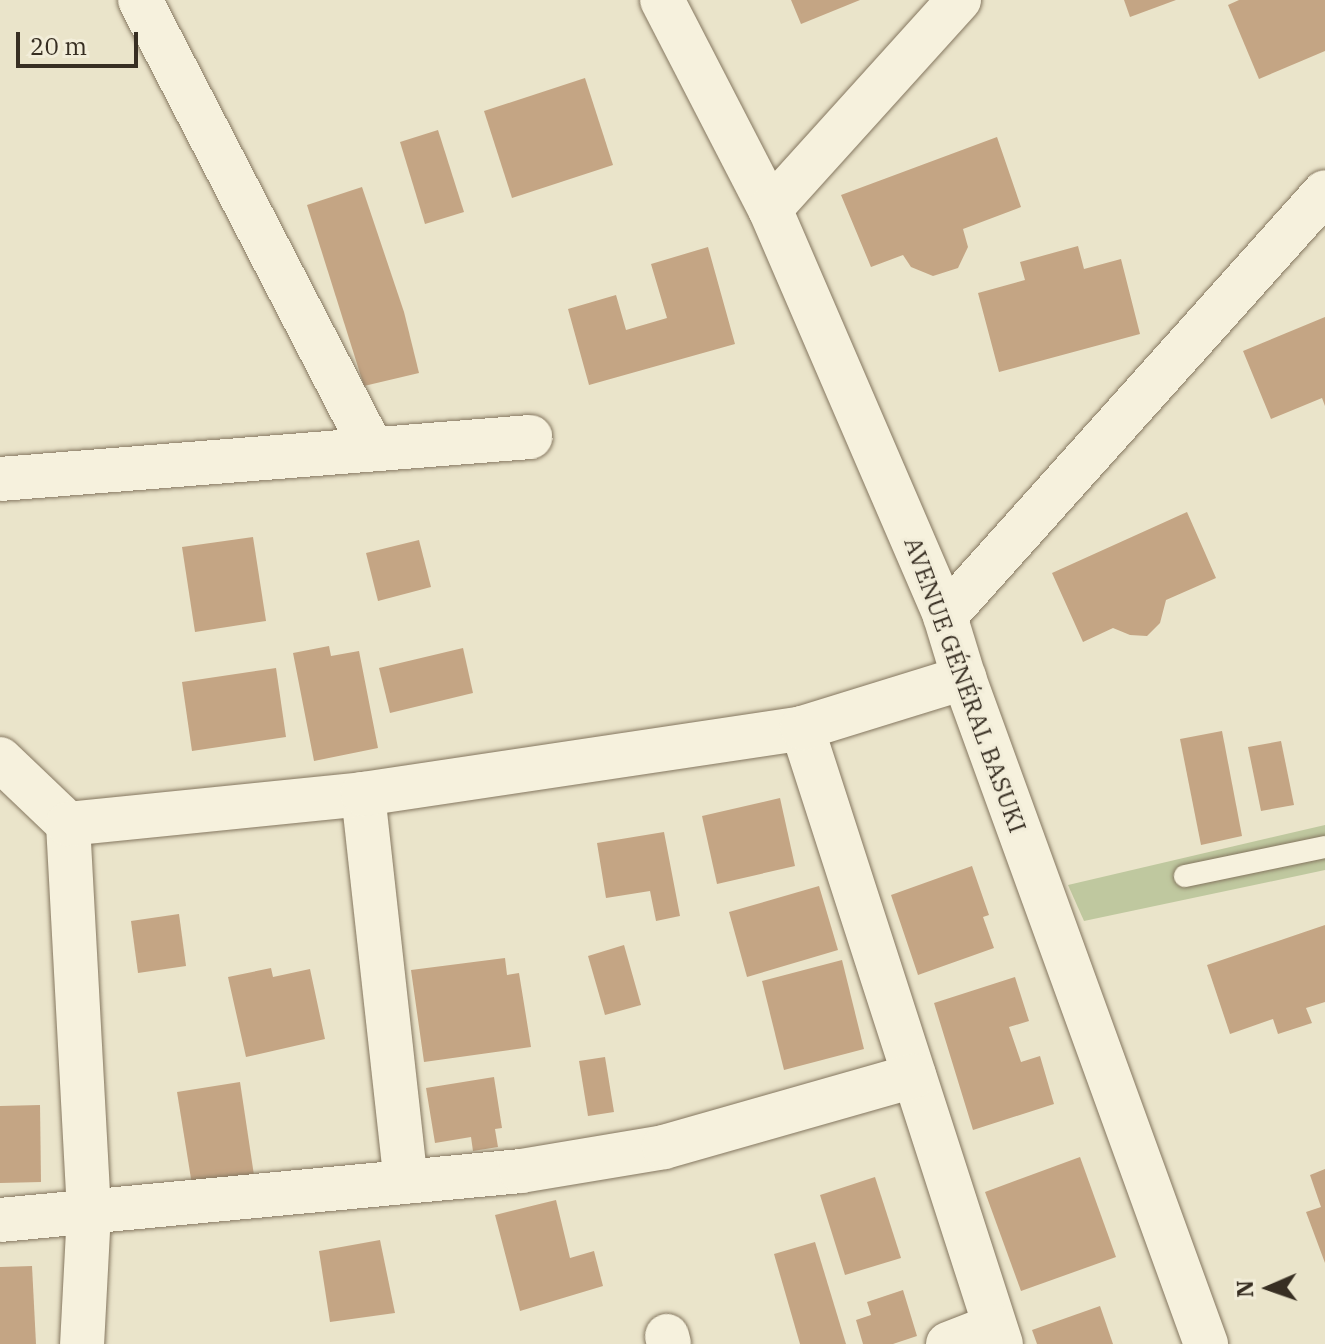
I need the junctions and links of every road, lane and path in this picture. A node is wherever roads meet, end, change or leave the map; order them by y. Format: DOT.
graph roads {
  1 [pos="140,0"];
  2 [pos="662,0"];
  3 [pos="959,0"];
  4 [pos="1325,192"];
  5 [pos="770,209"];
  6 [pos="530,437"];
  7 [pos="372,449"];
  8 [pos="0,479"];
  9 [pos="945,616"];
  10 [pos="964,678"];
  11 [pos="802,728"];
  12 [pos="0,759"];
  13 [pos="363,794"];
  14 [pos="68,824"];
  15 [pos="1325,847"];
  16 [pos="1185,876"];
  17 [pos="914,1076"];
  18 [pos="406,1182"];
  19 [pos="89,1212"];
  20 [pos="0,1220"];
  21 [pos="998,1335"];
  22 [pos="82,1344"];
  23 [pos="948,1344"];
  24 [pos="1206,1344"];
  1 -- 7 [label="street"];
  2 -- 5 [label="street, AVENUE GÉNÉRAL BASUKI"];
  3 -- 5 [label="street"];
  4 -- 9 [label="street"];
  5 -- 9 [label="street, AVENUE GÉNÉRAL BASUKI"];
  6 -- 7 [label="street"];
  7 -- 8 [label="street"];
  9 -- 10 [label="street, AVENUE GÉNÉRAL BASUKI"];
  10 -- 11 [label="street"];
  10 -- 24 [label="street, AVENUE GÉNÉRAL BASUKI"];
  11 -- 13 [label="street"];
  11 -- 17 [label="street"];
  12 -- 14 [label="street"];
  13 -- 14 [label="street"];
  13 -- 18 [label="street"];
  14 -- 19 [label="street"];
  15 -- 16 [label="lane"];
  17 -- 18 [label="street"];
  17 -- 21 [label="street"];
  18 -- 19 [label="street"];
  19 -- 20 [label="street"];
  19 -- 22 [label="street"];
  21 -- 23 [label="street"];
}
